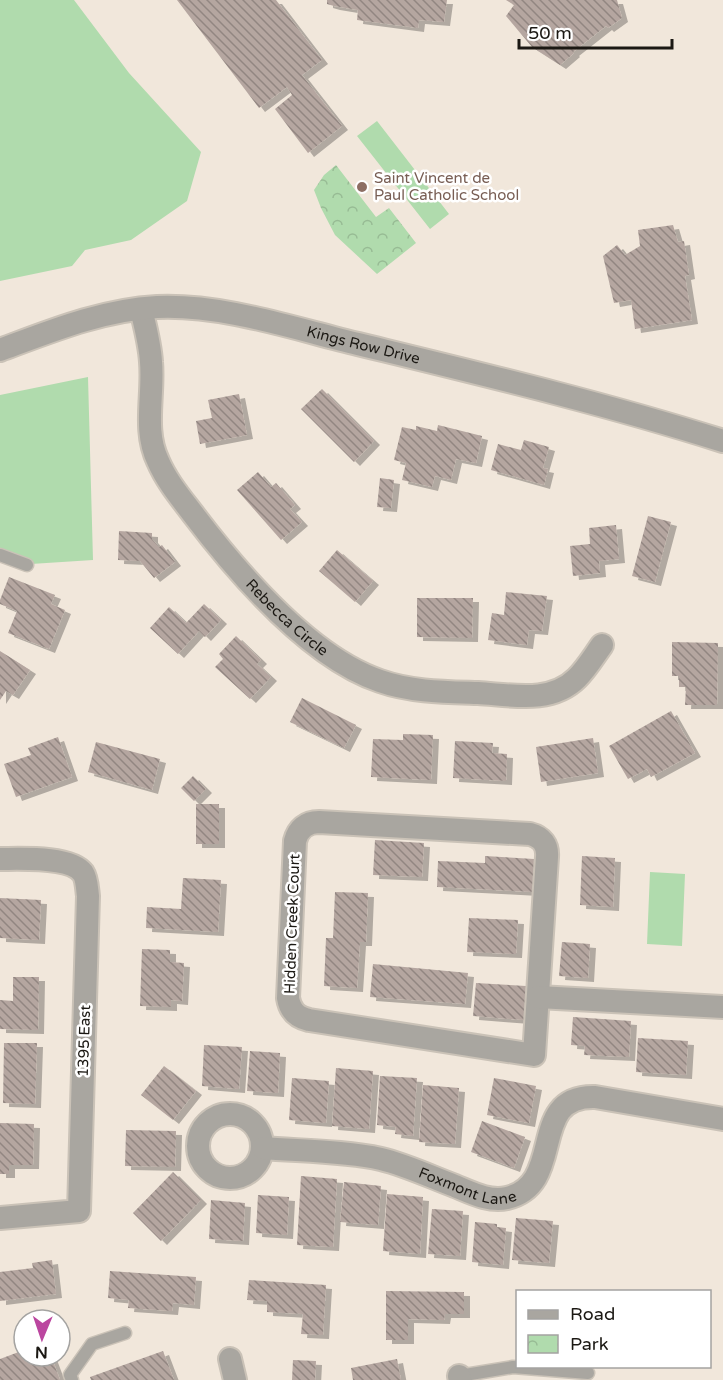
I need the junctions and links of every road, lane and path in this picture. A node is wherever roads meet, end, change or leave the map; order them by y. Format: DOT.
graph roads {
  1 [pos="141,309"];
  2 [pos="0,350"];
  3 [pos="723,441"];
  4 [pos="0,555"];
  5 [pos="27,565"];
  6 [pos="602,645"];
  7 [pos="0,859"];
  8 [pos="538,997"];
  9 [pos="723,1007"];
  10 [pos="723,1119"];
  11 [pos="262,1148"];
  12 [pos="0,1218"];
  13 [pos="125,1333"];
  14 [pos="516,1367"];
  15 [pos="526,1368"];
  16 [pos="588,1373"];
  17 [pos="460,1378"];
  18 [pos="72,1380"];
  1 -- 2 [label="street, Kings Row Drive"];
  1 -- 3 [label="street, Kings Row Drive"];
  1 -- 6 [label="street, Rebecca Circle"];
  4 -- 5 [label="lane"];
  7 -- 12 [label="street, 1395 East"];
  8 -- 8 [label="street, Hidden Creek Court"];
  8 -- 9 [label="street"];
  10 -- 11 [label="street, Foxmont Lane"];
  13 -- 18 [label="lane"];
  14 -- 17 [label="lane"];
  15 -- 16 [label="lane"];
}
